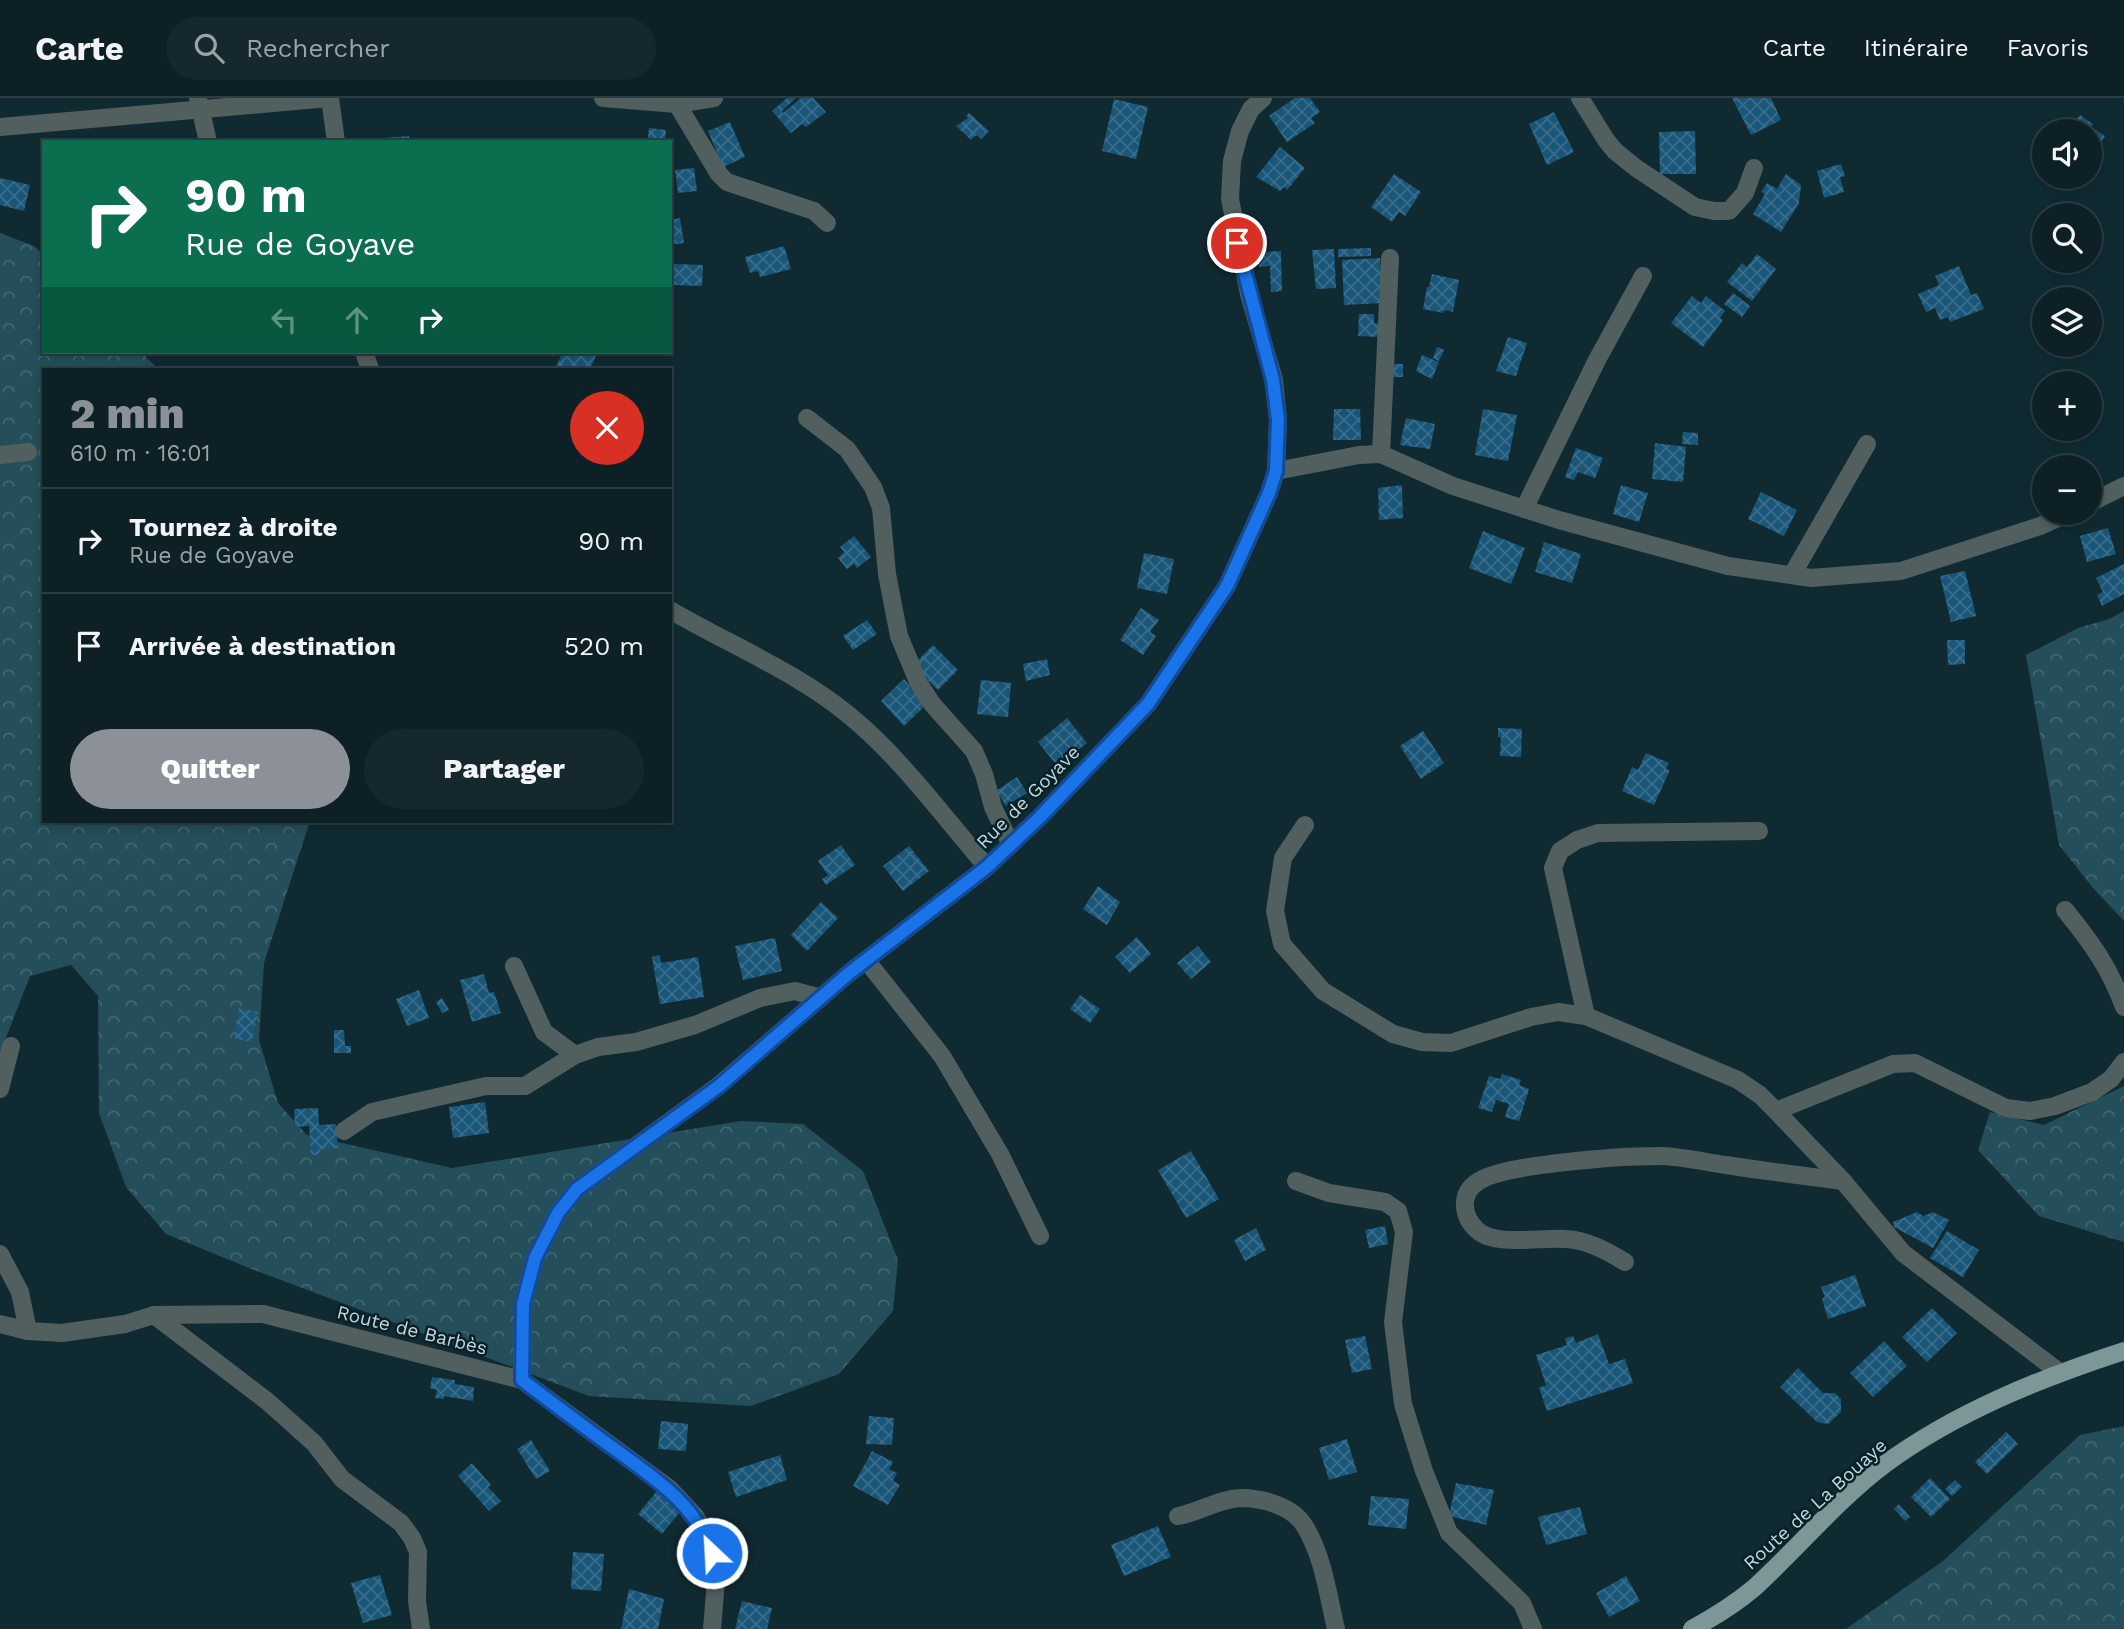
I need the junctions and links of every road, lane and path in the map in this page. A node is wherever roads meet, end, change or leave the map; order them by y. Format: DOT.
graph roads {
  1 [pos="330,98"];
  2 [pos="603,98"];
  3 [pos="714,98"];
  4 [pos="1263,98"];
  5 [pos="1580,98"];
  6 [pos="198,103"];
  7 [pos="677,104"];
  8 [pos="0,127"];
  9 [pos="207,140"];
  10 [pos="337,140"];
  11 [pos="1754,168"];
  12 [pos="827,223"];
  13 [pos="1390,258"];
  14 [pos="1643,276"];
  15 [pos="807,418"];
  16 [pos="1867,444"];
  17 [pos="28,452"];
  18 [pos="1381,454"];
  19 [pos="0,455"];
  20 [pos="1276,471"];
  21 [pos="2124,486"];
  22 [pos="2102,497"];
  23 [pos="1524,509"];
  24 [pos="2042,525"];
  25 [pos="1793,575"];
  26 [pos="672,611"];
  27 [pos="1305,825"];
  28 [pos="1759,831"];
  29 [pos="1011,845"];
  30 [pos="987,867"];
  31 [pos="2065,910"];
  32 [pos="866,960"];
  33 [pos="514,966"];
  34 [pos="821,998"];
  35 [pos="2124,1007"];
  36 [pos="1586,1016"];
  37 [pos="11,1046"];
  38 [pos="575,1055"];
  39 [pos="2124,1062"];
  40 [pos="0,1088"];
  41 [pos="1776,1111"];
  42 [pos="344,1131"];
  43 [pos="1296,1181"];
  44 [pos="1843,1181"];
  45 [pos="1040,1236"];
  46 [pos="0,1254"];
  47 [pos="1625,1262"];
  48 [pos="155,1315"];
  49 [pos="0,1324"];
  50 [pos="28,1331"];
  51 [pos="2124,1351"];
  52 [pos="2059,1373"];
  53 [pos="522,1380"];
  54 [pos="1178,1516"];
  55 [pos="421,1629"];
  56 [pos="712,1629"];
  57 [pos="1336,1629"];
  58 [pos="1533,1629"];
  59 [pos="1692,1629"];
  1 -- 6 [label="street"];
  1 -- 10 [label="street"];
  2 -- 7 [label="street"];
  3 -- 7 [label="street"];
  4 -- 20 [label="street, Rue de Goyave"];
  5 -- 11 [label="street"];
  6 -- 8 [label="street"];
  6 -- 9 [label="street"];
  7 -- 12 [label="street"];
  13 -- 18 [label="street"];
  14 -- 23 [label="street"];
  15 -- 29 [label="street"];
  16 -- 25 [label="street"];
  17 -- 19 [label="street"];
  18 -- 20 [label="street"];
  18 -- 23 [label="street"];
  20 -- 29 [label="street, Rue de Goyave"];
  21 -- 22 [label="street"];
  23 -- 25 [label="street"];
  24 -- 25 [label="street"];
  26 -- 30 [label="street"];
  27 -- 36 [label="street"];
  28 -- 36 [label="street"];
  29 -- 30 [label="street, Rue de Goyave"];
  30 -- 32 [label="street, Rue de Goyave"];
  31 -- 35 [label="street"];
  32 -- 34 [label="street, Rue de Goyave"];
  32 -- 45 [label="street"];
  33 -- 38 [label="street"];
  34 -- 38 [label="street"];
  34 -- 53 [label="street, Rue de Goyave"];
  36 -- 41 [label="street"];
  37 -- 40 [label="street"];
  38 -- 42 [label="street"];
  39 -- 41 [label="street"];
  41 -- 44 [label="street"];
  43 -- 58 [label="street"];
  44 -- 47 [label="street"];
  44 -- 52 [label="street"];
  46 -- 50 [label="street"];
  48 -- 50 [label="street, Route de Barbès"];
  48 -- 53 [label="street, Route de Barbès"];
  48 -- 55 [label="street"];
  49 -- 50 [label="street, Route de Barbès"];
  51 -- 52 [label="main road, Route de La Bouaye"];
  52 -- 59 [label="main road, Route de La Bouaye"];
  53 -- 56 [label="street, Route de Barbès"];
  54 -- 57 [label="street"];
}
